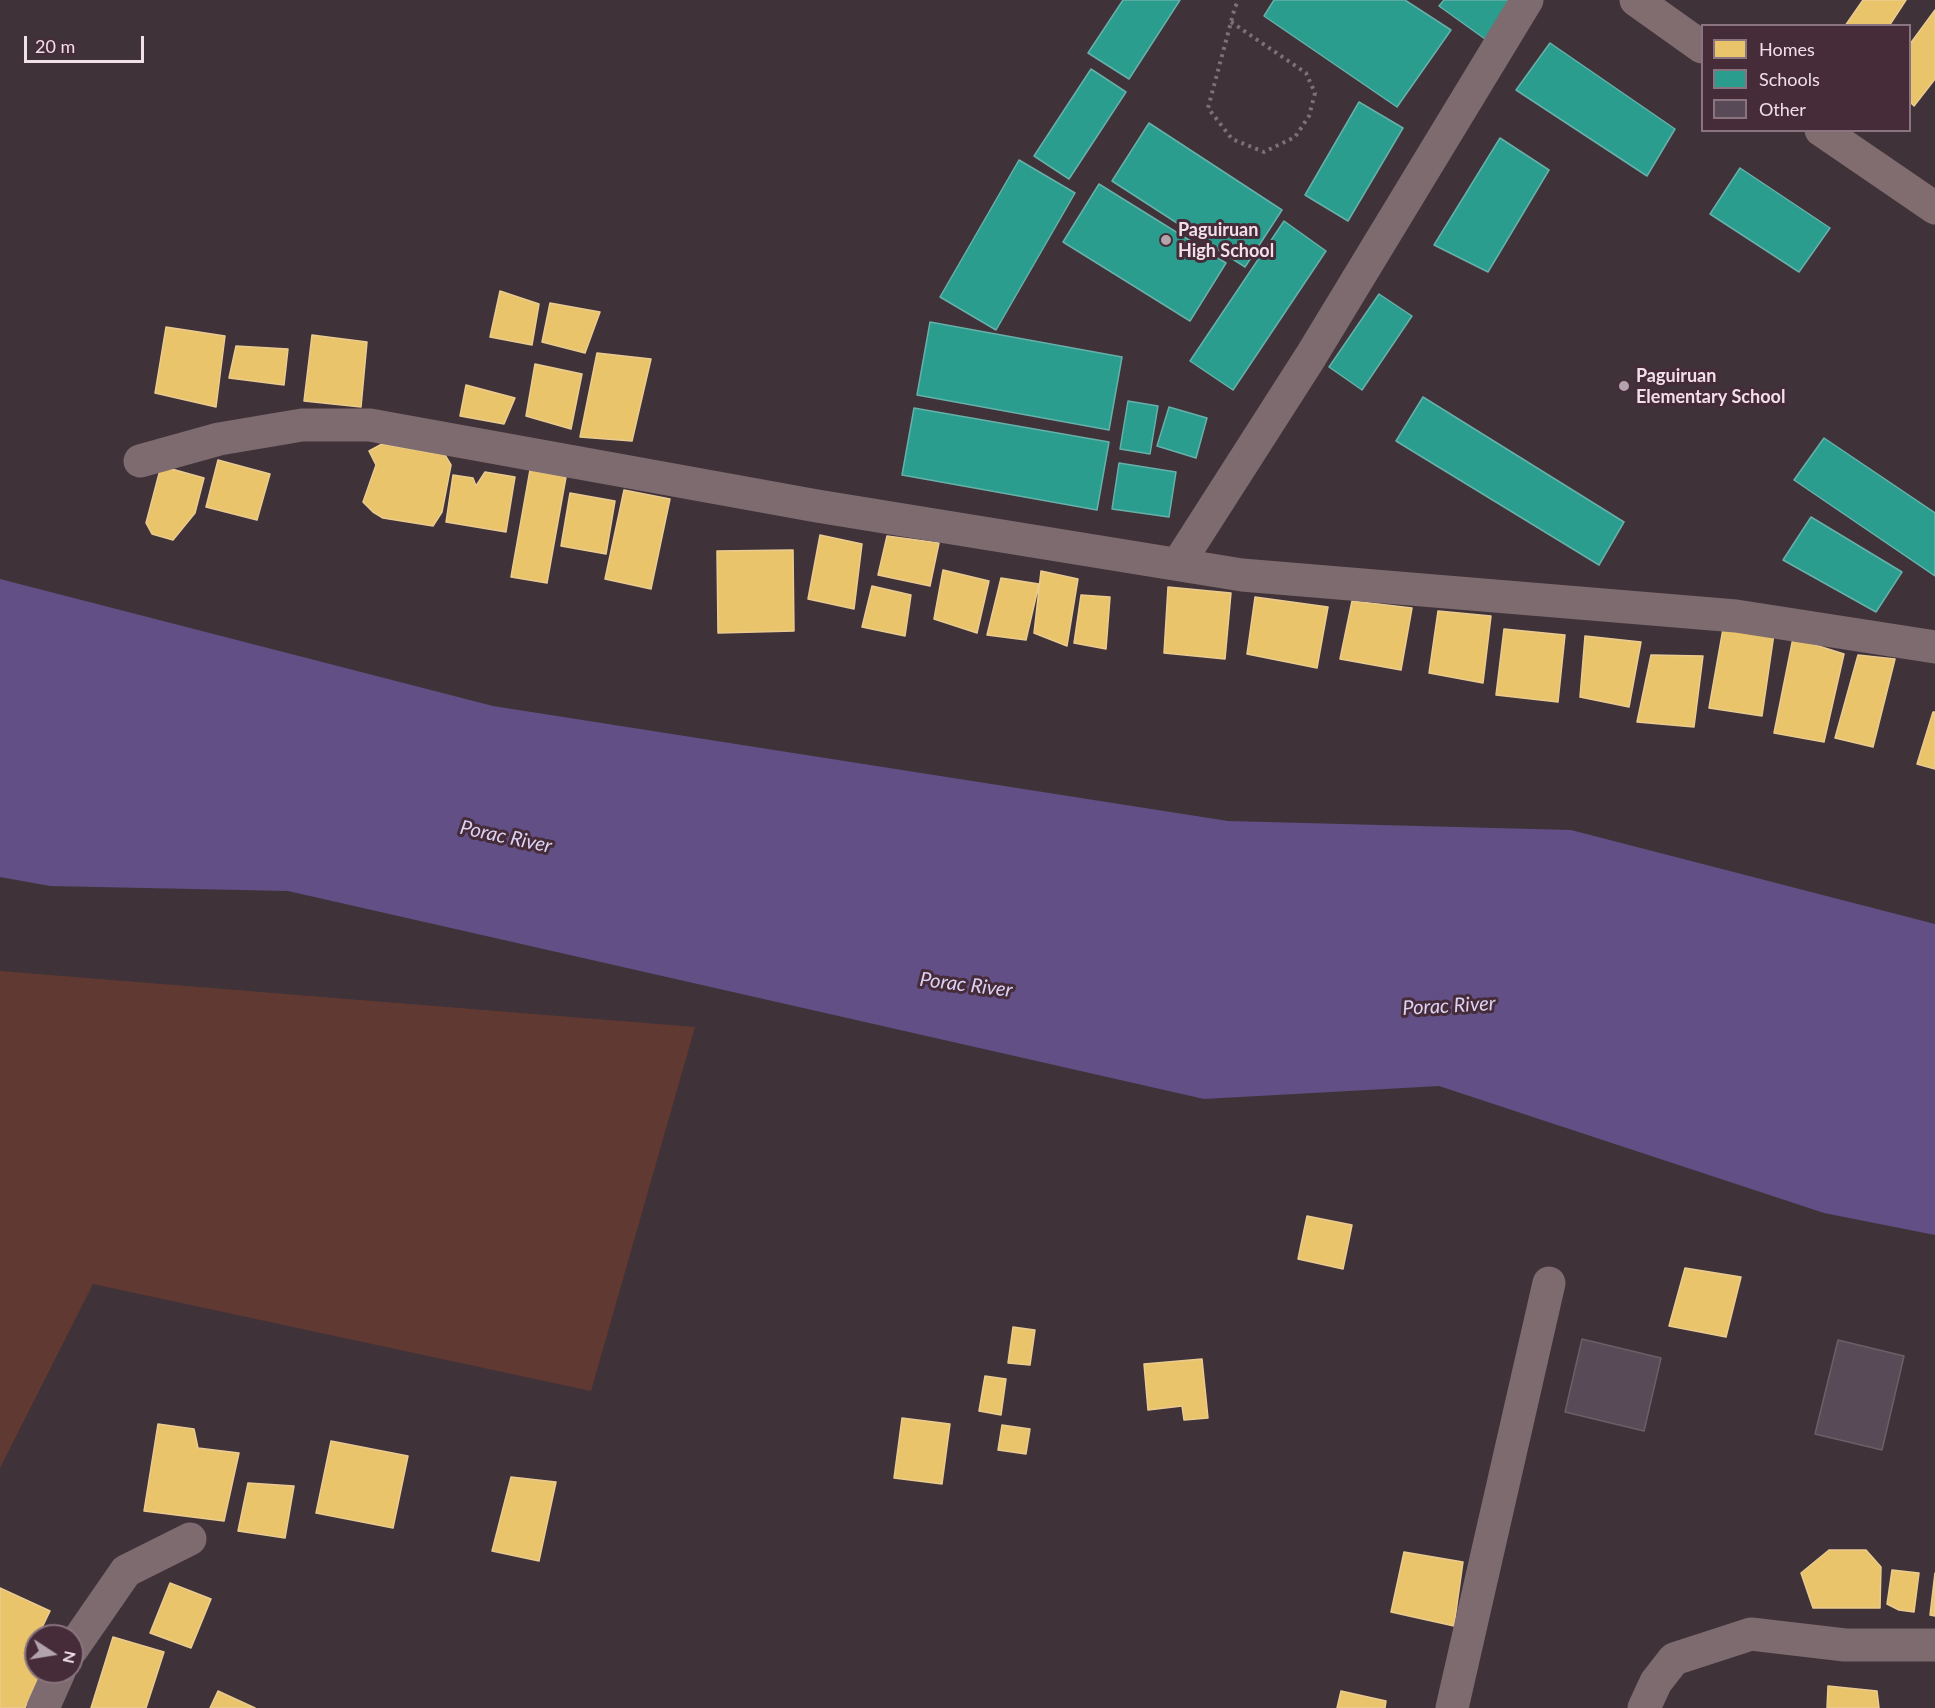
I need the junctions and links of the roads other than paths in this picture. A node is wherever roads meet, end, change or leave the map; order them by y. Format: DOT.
graph roads {
  1 [pos="1527,0"];
  2 [pos="1636,0"];
  3 [pos="1701,46"];
  4 [pos="1824,132"];
  5 [pos="1935,208"];
  6 [pos="140,461"];
  7 [pos="1178,564"];
  8 [pos="1935,647"];
  9 [pos="1549,1283"];
  10 [pos="190,1539"];
  11 [pos="84,1632"];
  12 [pos="1935,1645"];
  13 [pos="54,1684"];
  14 [pos="43,1708"];
  15 [pos="1452,1708"];
  16 [pos="1644,1708"];
  1 -- 7 [label="street"];
  2 -- 3 [label="street"];
  4 -- 5 [label="street"];
  6 -- 7 [label="street"];
  7 -- 8 [label="street"];
  9 -- 15 [label="street"];
  10 -- 11 [label="street"];
  12 -- 16 [label="street"];
  13 -- 14 [label="street"];
}
